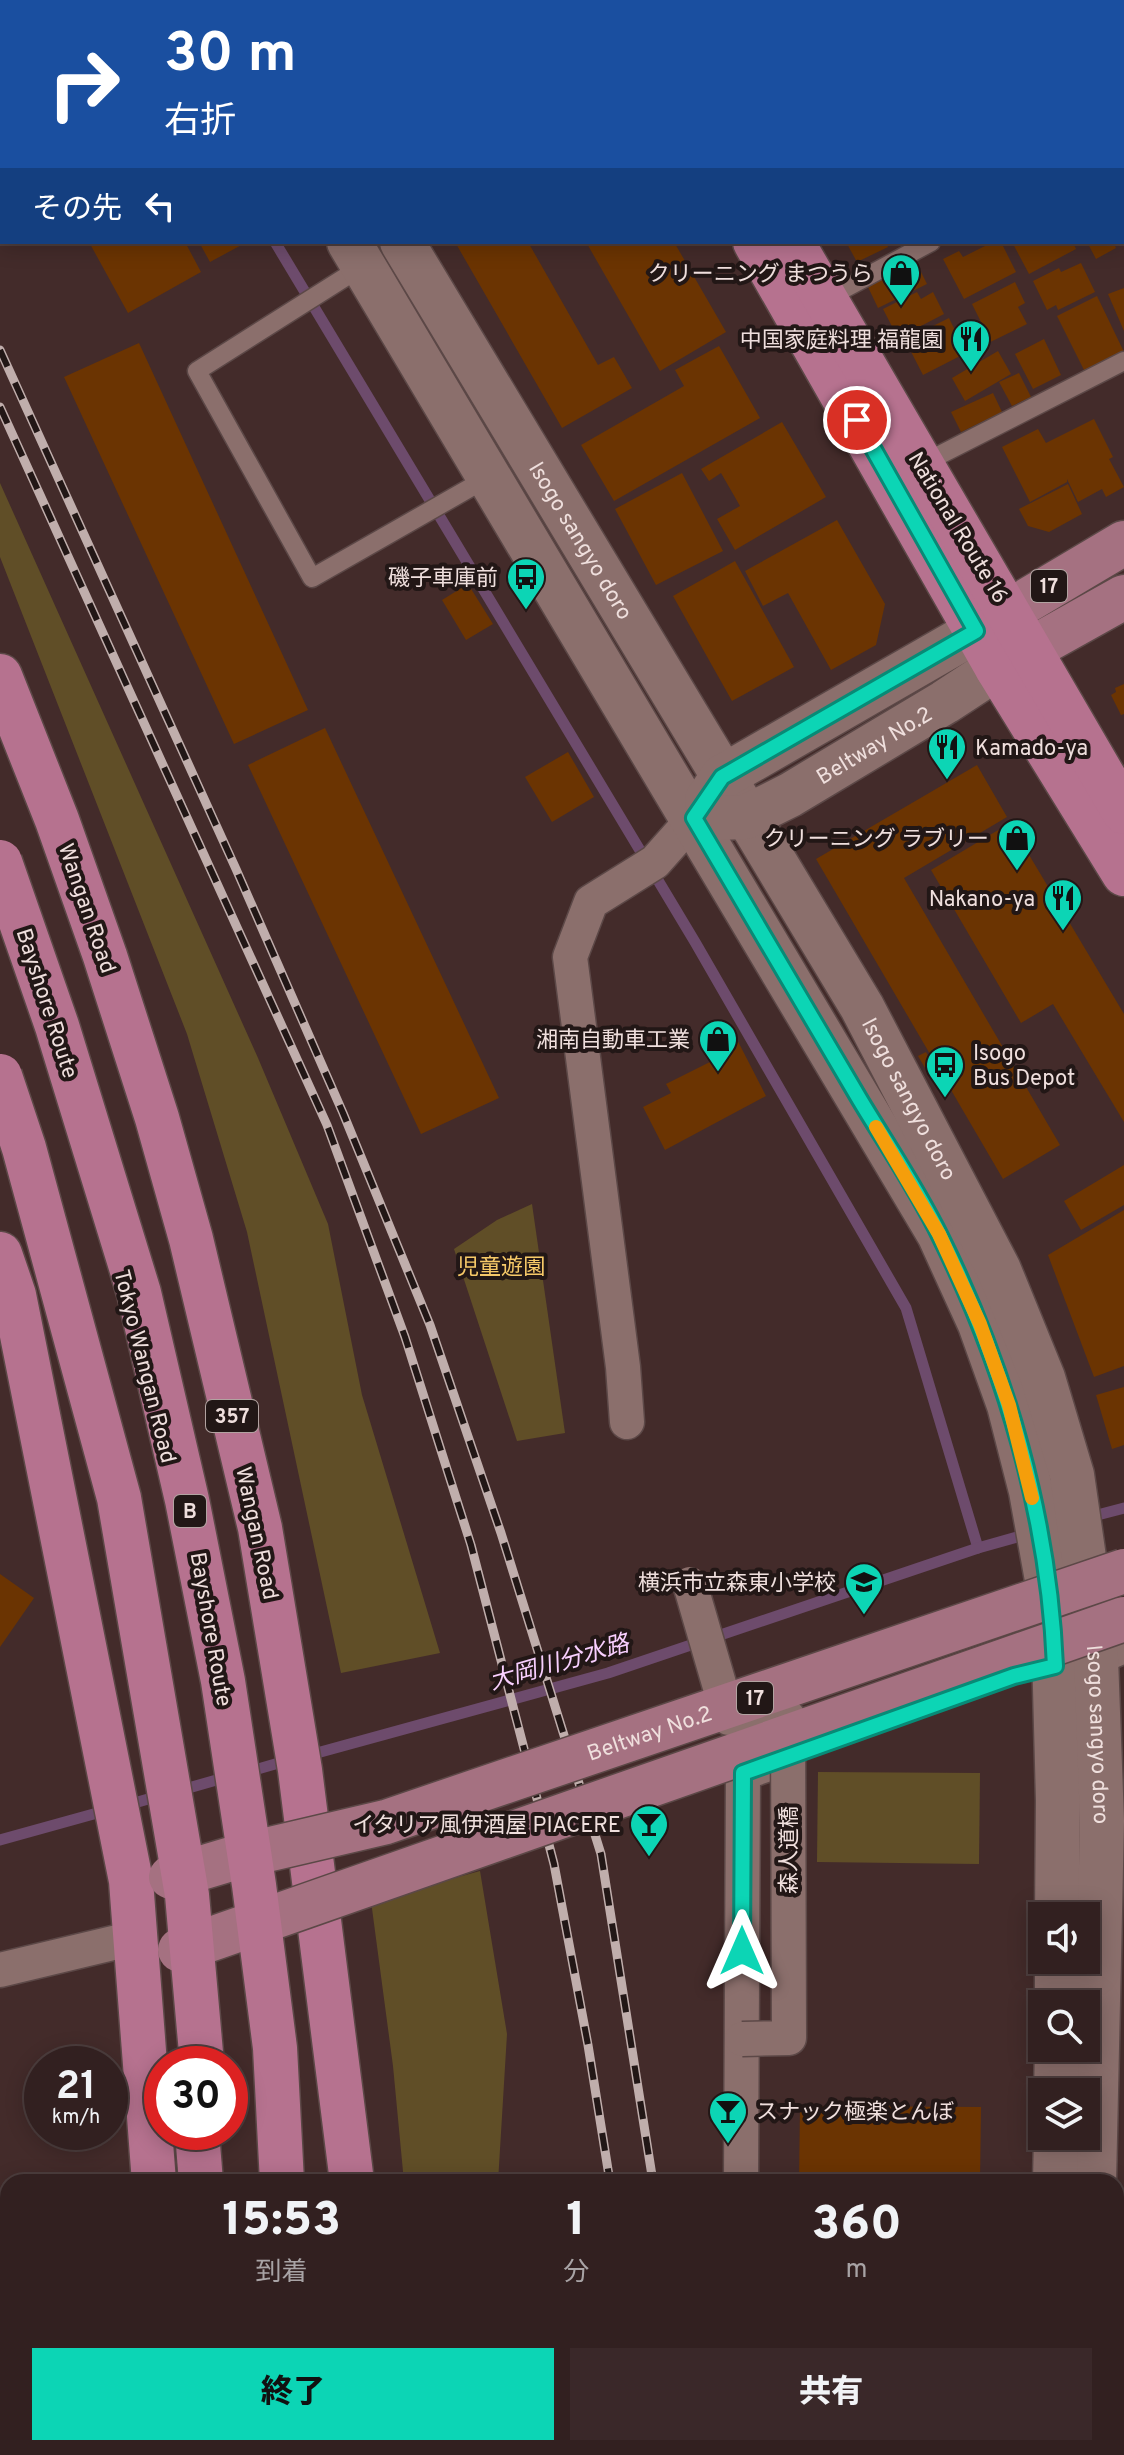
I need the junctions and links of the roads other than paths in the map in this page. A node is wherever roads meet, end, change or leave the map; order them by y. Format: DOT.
graph roads {
  1 [pos="403,244"];
  2 [pos="756,244"];
  3 [pos="793,244"];
  4 [pos="927,244"];
  5 [pos="357,254"];
  6 [pos="825,299"];
  7 [pos="1124,361"];
  8 [pos="922,464"];
  9 [pos="489,477"];
  10 [pos="1124,543"];
  11 [pos="1124,597"];
  12 [pos="1003,640"];
  13 [pos="0,676"];
  14 [pos="722,777"];
  15 [pos="1122,803"];
  16 [pos="746,817"];
  17 [pos="694,818"];
  18 [pos="0,847"];
  19 [pos="0,862"];
  20 [pos="1124,874"];
  21 [pos="0,1076"];
  22 [pos="0,1137"];
  23 [pos="0,1254"];
  24 [pos="627,1422"];
  25 [pos="1124,1571"];
  26 [pos="690,1584"];
  27 [pos="1089,1613"];
  28 [pos="1091,1657"];
  29 [pos="241,1856"];
  30 [pos="171,1877"];
  31 [pos="1059,1902"];
  32 [pos="249,1926"];
  33 [pos="134,1938"];
  34 [pos="180,1950"];
  35 [pos="0,1970"];
  36 [pos="742,2039"];
  37 [pos="191,2046"];
  38 [pos="200,2046"];
  39 [pos="266,2054"];
  40 [pos="1066,2063"];
  41 [pos="194,2150"];
  42 [pos="197,2150"];
  43 [pos="209,2150"];
  44 [pos="1056,2150"];
  45 [pos="153,2174"];
  46 [pos="192,2174"];
  47 [pos="200,2174"];
  48 [pos="211,2174"];
  49 [pos="269,2174"];
  50 [pos="281,2174"];
  51 [pos="282,2174"];
  52 [pos="351,2174"];
  53 [pos="741,2174"];
  54 [pos="1055,2174"];
  55 [pos="1092,2174"];
  1 -- 14 [label="street, Isogo sangyo doro"];
  2 -- 12 [label="highway, National Route 16"];
  3 -- 6 [label="highway, National Route 16"];
  4 -- 6 [label="lane"];
  5 -- 9 [label="street, Isogo sangyo doro"];
  5 -- 9 [label="lane"];
  6 -- 8 [label="highway, National Route 16"];
  7 -- 8 [label="lane"];
  8 -- 12 [label="highway, National Route 16"];
  9 -- 17 [label="street, Isogo sangyo doro"];
  10 -- 12 [label="main road, Beltway No.2 / 17"];
  11 -- 12 [label="main road, Beltway No.2 / 17"];
  12 -- 14 [label="street, Beltway No.2"];
  12 -- 15 [label="highway, National Route 16"];
  12 -- 16 [label="street, Beltway No.2"];
  12 -- 20 [label="highway, National Route 16"];
  13 -- 52 [label="highway, Wangan Road / 357"];
  14 -- 16 [label="street, Isogo sangyo doro"];
  14 -- 17 [label="street, Beltway No.2"];
  16 -- 17 [label="street"];
  16 -- 27 [label="street, Isogo sangyo doro"];
  17 -- 24 [label="street"];
  17 -- 27 [label="street, Isogo sangyo doro"];
  18 -- 29 [label="highway, Tokyo Wangan Road"];
  19 -- 51 [label="highway, Bayshore Route / B, bridge"];
  21 -- 38 [label="highway, bridge"];
  22 -- 30 [label="highway"];
  23 -- 33 [label="highway"];
  25 -- 29 [label="main road, Beltway No.2 / 17, bridge"];
  26 -- 36 [label="street, 森人道橋, bridge"];
  27 -- 28 [label="street, Isogo sangyo doro"];
  27 -- 32 [label="main road, 17, bridge"];
  28 -- 31 [label="street, Isogo sangyo doro"];
  28 -- 36 [label="street"];
  28 -- 40 [label="street, Isogo sangyo doro"];
  29 -- 30 [label="main road, Beltway No.2 / 17, bridge"];
  29 -- 32 [label="highway, Tokyo Wangan Road"];
  30 -- 34 [label="highway"];
  32 -- 34 [label="main road, 17, bridge"];
  32 -- 39 [label="highway, Tokyo Wangan Road"];
  33 -- 35 [label="street"];
  33 -- 45 [label="highway"];
  34 -- 37 [label="highway"];
  36 -- 53 [label="street"];
  39 -- 49 [label="highway, Tokyo Wangan Road"];
  39 -- 50 [label="highway, bridge"];
  40 -- 55 [label="street, Isogo sangyo doro"];
  41 -- 46 [label="highway"];
  42 -- 47 [label="highway"];
  43 -- 48 [label="highway"];
  44 -- 54 [label="street"];
}
